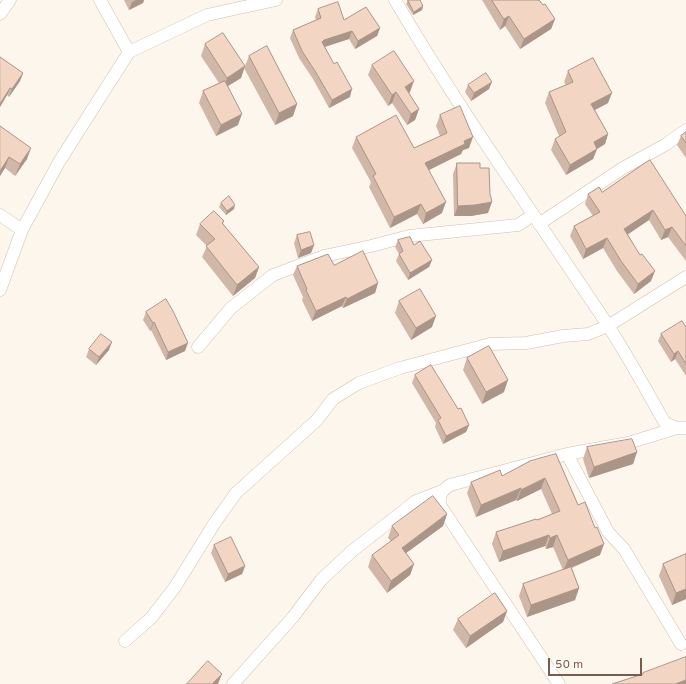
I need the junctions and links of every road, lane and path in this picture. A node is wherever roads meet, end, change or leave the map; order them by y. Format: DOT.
graph roads {
  1 [pos="10,0"];
  2 [pos="100,0"];
  3 [pos="276,0"];
  4 [pos="395,0"];
  5 [pos="0,14"];
  6 [pos="129,52"];
  7 [pos="686,130"];
  8 [pos="0,215"];
  9 [pos="536,220"];
  10 [pos="22,230"];
  11 [pos="686,277"];
  12 [pos="0,290"];
  13 [pos="608,326"];
  14 [pos="198,347"];
  15 [pos="682,428"];
  16 [pos="567,454"];
  17 [pos="442,490"];
  18 [pos="126,641"];
  19 [pos="681,644"];
  20 [pos="233,684"];
  21 [pos="559,684"];
  1 -- 5 [label="street"];
  2 -- 6 [label="street"];
  3 -- 6 [label="street"];
  4 -- 9 [label="street"];
  6 -- 10 [label="street"];
  7 -- 9 [label="street"];
  8 -- 10 [label="street"];
  9 -- 13 [label="street"];
  9 -- 14 [label="street"];
  10 -- 12 [label="street"];
  11 -- 13 [label="street"];
  13 -- 15 [label="street"];
  13 -- 18 [label="street"];
  15 -- 16 [label="street"];
  16 -- 17 [label="street"];
  16 -- 19 [label="street"];
  17 -- 20 [label="street"];
  17 -- 21 [label="street"];
}
